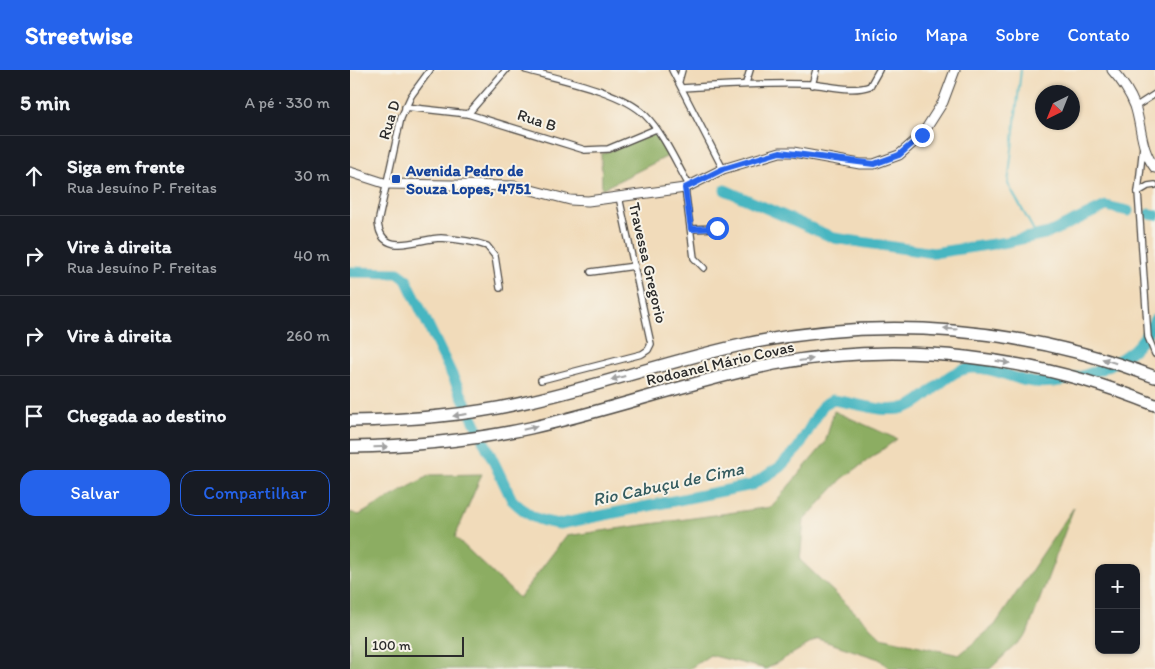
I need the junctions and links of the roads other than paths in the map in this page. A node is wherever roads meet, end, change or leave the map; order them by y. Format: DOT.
graph roads {
  1 [pos="430,70"];
  2 [pos="506,70"];
  3 [pos="526,70"];
  4 [pos="672,70"];
  5 [pos="682,70"];
  6 [pos="750,70"];
  7 [pos="816,70"];
  8 [pos="879,70"];
  9 [pos="955,70"];
  10 [pos="1112,70"];
  11 [pos="679,81"];
  12 [pos="746,83"];
  13 [pos="812,84"];
  14 [pos="682,88"];
  15 [pos="1155,94"];
  16 [pos="405,107"];
  17 [pos="1135,107"];
  18 [pos="468,114"];
  19 [pos="656,129"];
  20 [pos="1143,144"];
  21 [pos="1155,168"];
  22 [pos="723,169"];
  23 [pos="350,172"];
  24 [pos="387,184"];
  25 [pos="1155,185"];
  26 [pos="687,187"];
  27 [pos="1138,192"];
  28 [pos="619,197"];
  29 [pos="717,228"];
  30 [pos="691,229"];
  31 [pos="635,266"];
  32 [pos="704,268"];
  33 [pos="591,272"];
  34 [pos="500,288"];
  35 [pos="1155,354"];
  36 [pos="1155,377"];
  37 [pos="541,380"];
  38 [pos="1155,405"];
  39 [pos="350,421"];
  40 [pos="350,447"];
  1 -- 16 [label="street, Rua D"];
  2 -- 18 [label="street"];
  3 -- 19 [label="street"];
  4 -- 11 [label="street"];
  5 -- 11 [label="street"];
  6 -- 12 [label="street"];
  7 -- 13 [label="street"];
  8 -- 13 [label="street"];
  9 -- 22 [label="main road"];
  10 -- 17 [label="main road"];
  11 -- 14 [label="street"];
  12 -- 13 [label="street"];
  12 -- 14 [label="street"];
  14 -- 22 [label="street"];
  15 -- 17 [label="street"];
  16 -- 18 [label="street, Rua B"];
  16 -- 24 [label="street, Rua D"];
  17 -- 20 [label="main road"];
  18 -- 19 [label="street, Rua B"];
  19 -- 26 [label="street"];
  20 -- 21 [label="main road"];
  20 -- 27 [label="street"];
  22 -- 26 [label="main road"];
  23 -- 24 [label="main road"];
  24 -- 28 [label="main road"];
  24 -- 34 [label="street, Rua D"];
  25 -- 27 [label="street"];
  26 -- 28 [label="main road"];
  26 -- 30 [label="street"];
  27 -- 35 [label="street"];
  28 -- 31 [label="street, Travessa Gregorio"];
  29 -- 30 [label="street"];
  30 -- 32 [label="street"];
  31 -- 33 [label="street"];
  31 -- 37 [label="street, Travessa Gregorio"];
  36 -- 39 [label="highway, Rodoanel Mário Covas, one-way"];
  40 -- 38 [label="highway, Rodoanel Mário Covas, one-way"];
}
